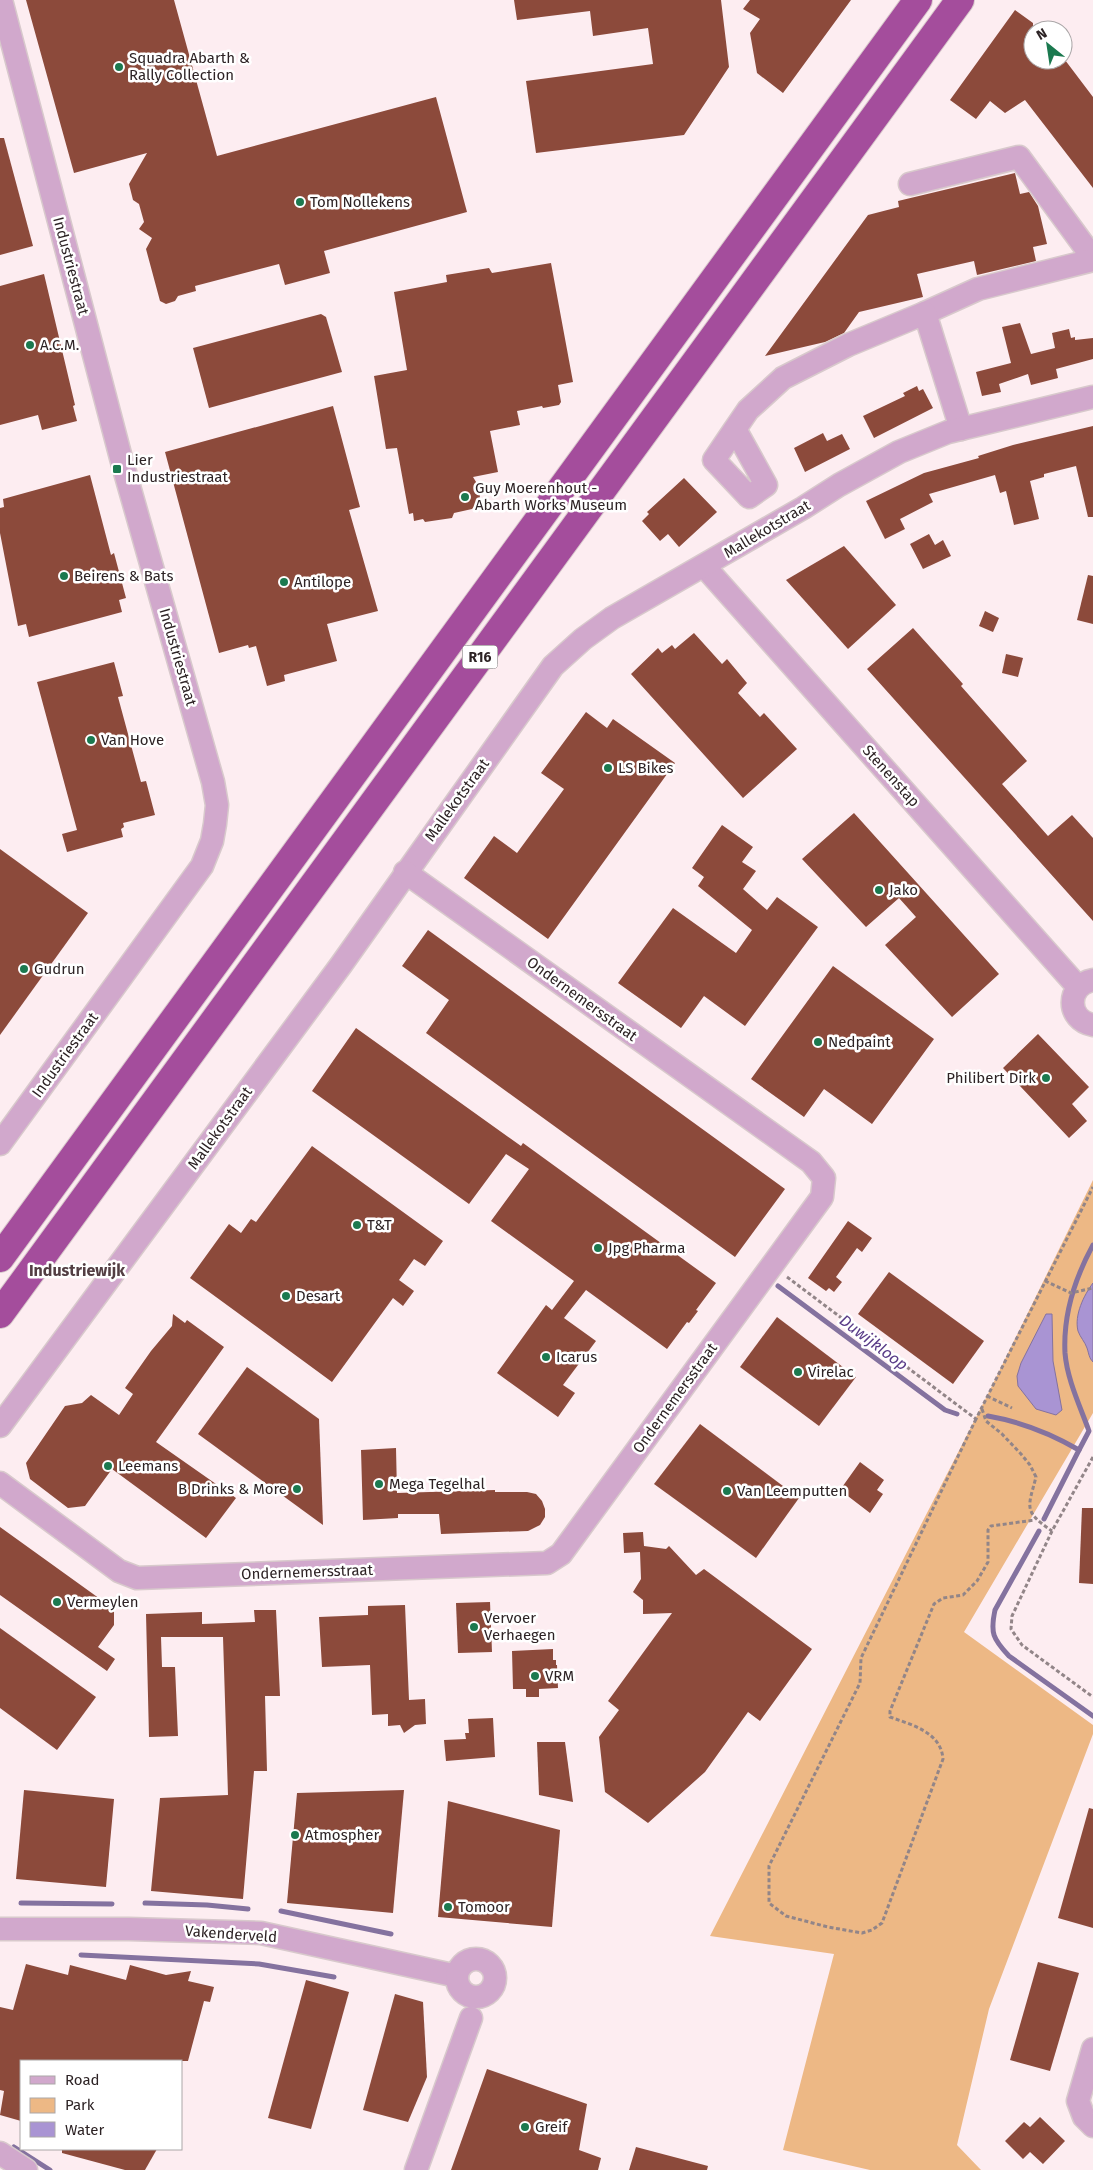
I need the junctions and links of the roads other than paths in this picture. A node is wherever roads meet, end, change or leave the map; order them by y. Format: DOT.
graph roads {
  1 [pos="1,0"];
  2 [pos="918,0"];
  3 [pos="960,0"];
  4 [pos="910,184"];
  5 [pos="1093,259"];
  6 [pos="925,313"];
  7 [pos="1093,397"];
  8 [pos="735,429"];
  9 [pos="961,429"];
  10 [pos="704,566"];
  11 [pos="405,872"];
  12 [pos="1085,984"];
  13 [pos="1093,1024"];
  14 [pos="0,1144"];
  15 [pos="0,1258"];
  16 [pos="0,1314"];
  17 [pos="0,1426"];
  18 [pos="0,1483"];
  19 [pos="0,1929"];
  20 [pos="457,1976"];
  21 [pos="471,2018"];
  22 [pos="1093,2049"];
  23 [pos="1093,2126"];
  24 [pos="0,2153"];
  25 [pos="26,2170"];
  26 [pos="416,2170"];
  1 -- 14 [label="street, Industriestraat"];
  2 -- 15 [label="highway, R16"];
  3 -- 16 [label="highway, R16"];
  4 -- 5 [label="street"];
  5 -- 6 [label="street"];
  6 -- 8 [label="street"];
  6 -- 9 [label="street"];
  7 -- 9 [label="street, Mallekotstraat"];
  9 -- 10 [label="street, Mallekotstraat"];
  10 -- 11 [label="street, Mallekotstraat"];
  10 -- 12 [label="street, Stenenstap"];
  11 -- 17 [label="street, Mallekotstraat"];
  11 -- 18 [label="street, Ondernemersstraat"];
  12 -- 13 [label="street, Stenenstap"];
  19 -- 20 [label="street, Vakenderveld"];
  21 -- 26 [label="street"];
  22 -- 23 [label="street"];
  24 -- 25 [label="street"];
}
